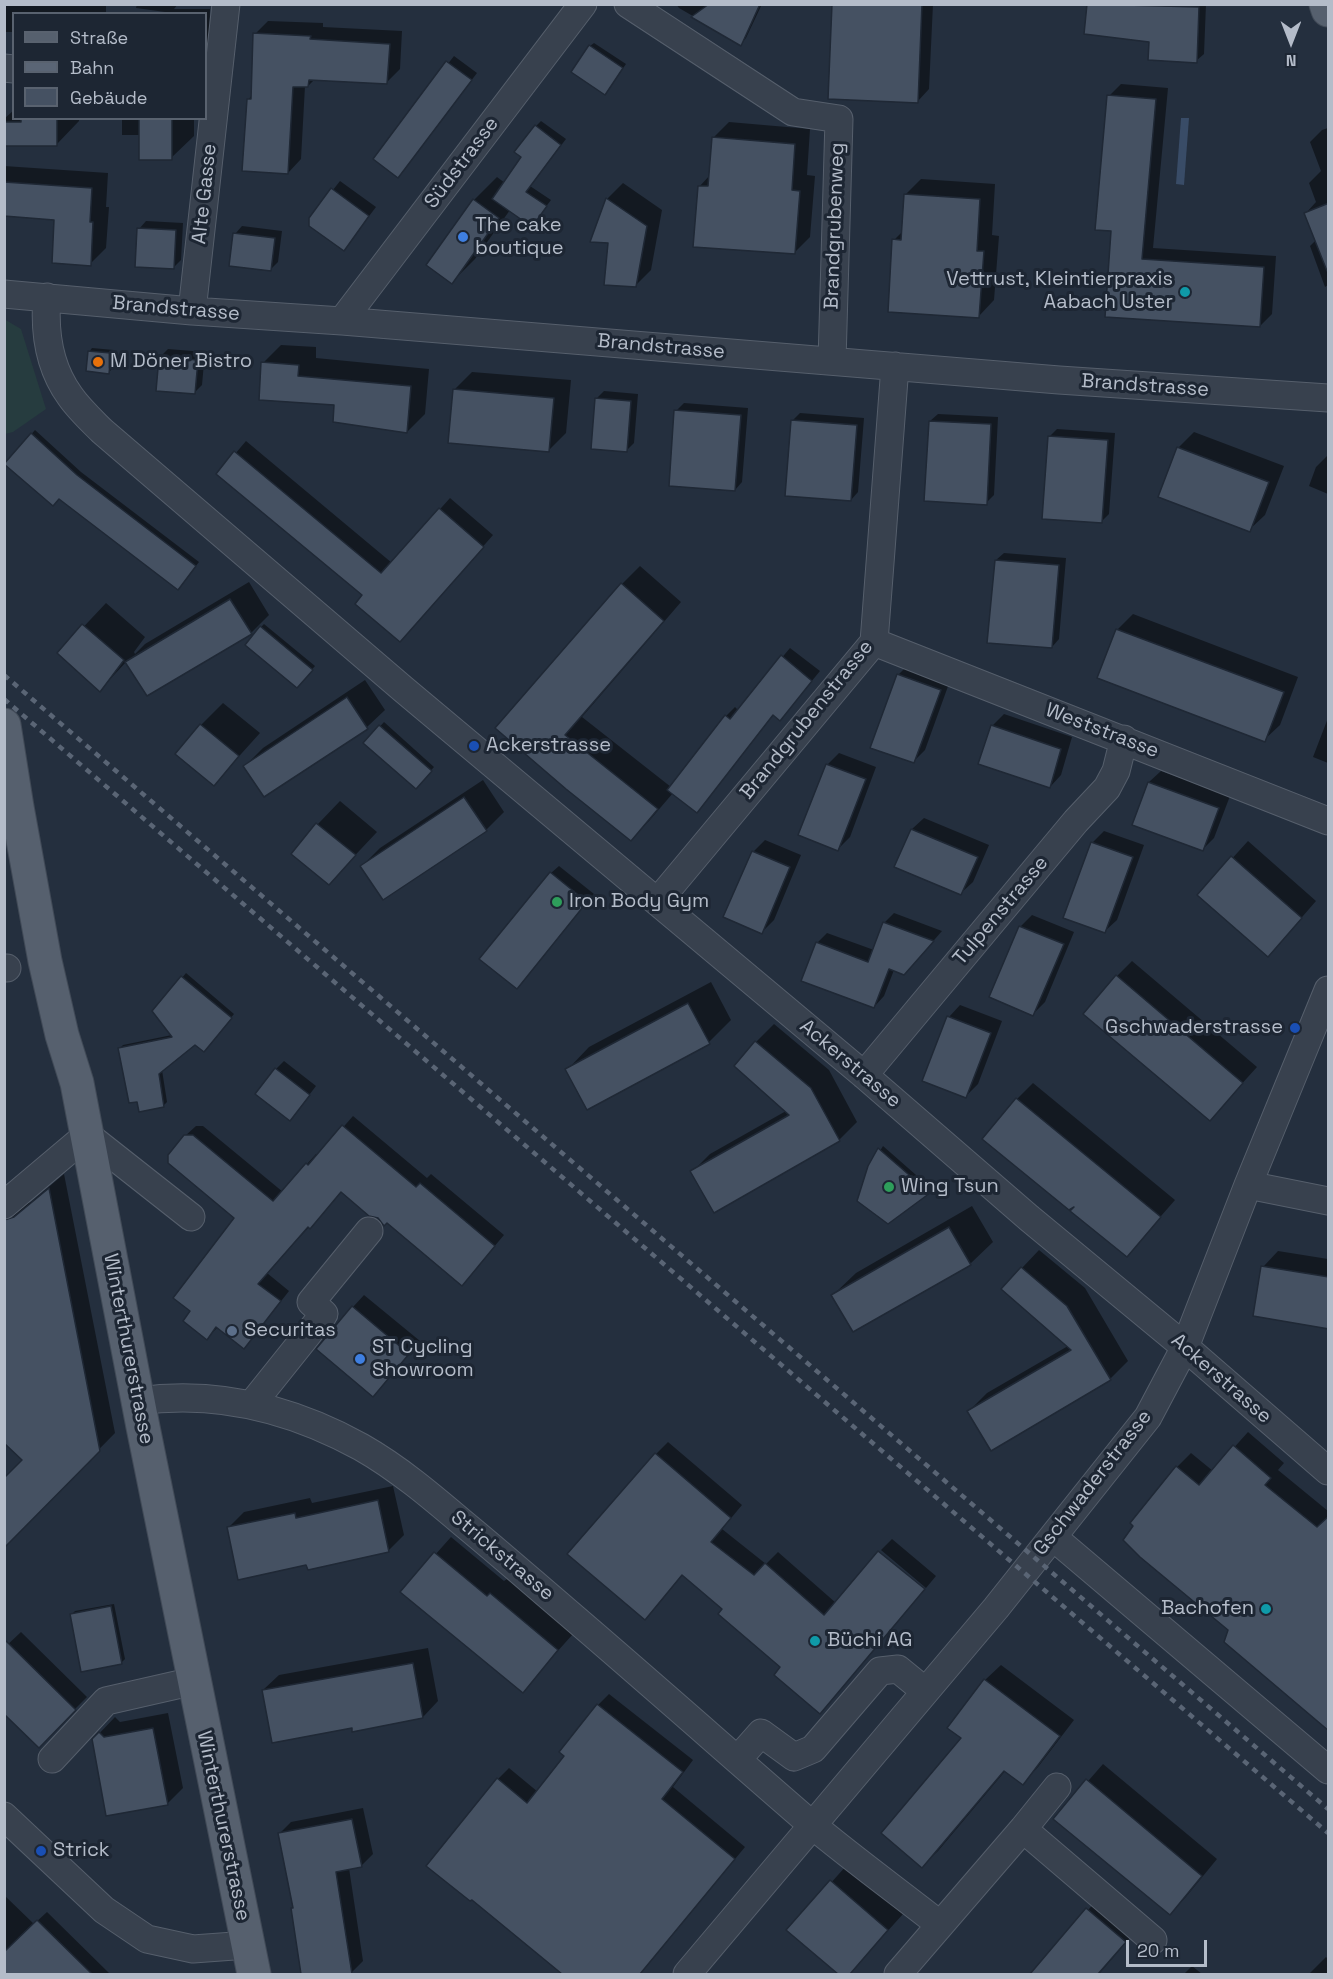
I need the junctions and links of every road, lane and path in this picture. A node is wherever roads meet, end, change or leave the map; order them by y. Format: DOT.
graph roads {
  1 [pos="226,4"];
  2 [pos="583,4"];
  3 [pos="628,4"];
  4 [pos="1326,4"];
  5 [pos="1329,10"];
  6 [pos="212,82"];
  7 [pos="4,294"];
  8 [pos="47,297"];
  9 [pos="192,311"];
  10 [pos="342,321"];
  11 [pos="832,361"];
  12 [pos="895,366"];
  13 [pos="1325,396"];
  14 [pos="874,642"];
  15 [pos="4,724"];
  16 [pos="1124,739"];
  17 [pos="11,803"];
  18 [pos="1329,821"];
  19 [pos="658,901"];
  20 [pos="1329,990"];
  21 [pos="864,1075"];
  22 [pos="87,1135"];
  23 [pos="1248,1185"];
  24 [pos="1329,1201"];
  25 [pos="4,1205"];
  26 [pos="191,1216"];
  27 [pos="369,1232"];
  28 [pos="1185,1347"];
  29 [pos="138,1401"];
  30 [pos="252,1404"];
  31 [pos="1329,1471"];
  32 [pos="1053,1538"];
  33 [pos="194,1681"];
  34 [pos="925,1691"];
  35 [pos="52,1759"];
  36 [pos="738,1759"];
  37 [pos="1329,1770"];
  38 [pos="1058,1787"];
  39 [pos="4,1816"];
  40 [pos="813,1825"];
  41 [pos="1023,1829"];
  42 [pos="939,1924"];
  43 [pos="1153,1940"];
  44 [pos="250,1960"];
  45 [pos="687,1974"];
  46 [pos="898,1974"];
  1 -- 6 [label="street, Alte Gasse"];
  2 -- 10 [label="street, Südstrasse"];
  3 -- 11 [label="street, Brandgrubenweg"];
  4 -- 5 [label="main road"];
  6 -- 9 [label="street, Alte Gasse"];
  7 -- 8 [label="street, Brandstrasse"];
  8 -- 9 [label="street, Brandstrasse"];
  8 -- 19 [label="street, Ackerstrasse"];
  9 -- 10 [label="street, Brandstrasse"];
  10 -- 11 [label="street, Brandstrasse"];
  11 -- 12 [label="street, Brandstrasse"];
  12 -- 13 [label="street, Brandstrasse"];
  12 -- 14 [label="street, Brandgrubenstrasse"];
  14 -- 16 [label="street, Weststrasse"];
  14 -- 19 [label="street, Brandgrubenstrasse"];
  15 -- 17 [label="main road, Winterthurerstrasse"];
  16 -- 18 [label="street, Weststrasse"];
  16 -- 21 [label="street, Tulpenstrasse"];
  17 -- 22 [label="main road, Winterthurerstrasse"];
  19 -- 21 [label="street, Ackerstrasse"];
  20 -- 23 [label="street, Gschwaderstrasse"];
  21 -- 28 [label="street, Ackerstrasse"];
  22 -- 25 [label="street"];
  22 -- 26 [label="street"];
  22 -- 29 [label="main road, Winterthurerstrasse"];
  23 -- 24 [label="street"];
  23 -- 28 [label="street, Gschwaderstrasse"];
  27 -- 30 [label="street"];
  28 -- 31 [label="street, Ackerstrasse"];
  28 -- 32 [label="street, Gschwaderstrasse"];
  29 -- 30 [label="street, Strickstrasse"];
  29 -- 33 [label="main road, Winterthurerstrasse"];
  30 -- 36 [label="street, Strickstrasse"];
  32 -- 34 [label="street, Gschwaderstrasse"];
  32 -- 37 [label="street"];
  33 -- 35 [label="street"];
  33 -- 44 [label="main road, Winterthurerstrasse"];
  34 -- 36 [label="street"];
  34 -- 40 [label="street, Gschwaderstrasse"];
  36 -- 40 [label="street, Strickstrasse"];
  38 -- 41 [label="street"];
  39 -- 44 [label="street"];
  40 -- 42 [label="street"];
  40 -- 45 [label="street, Gschwaderstrasse"];
  41 -- 42 [label="street"];
  41 -- 43 [label="street"];
  42 -- 46 [label="street"];
}
